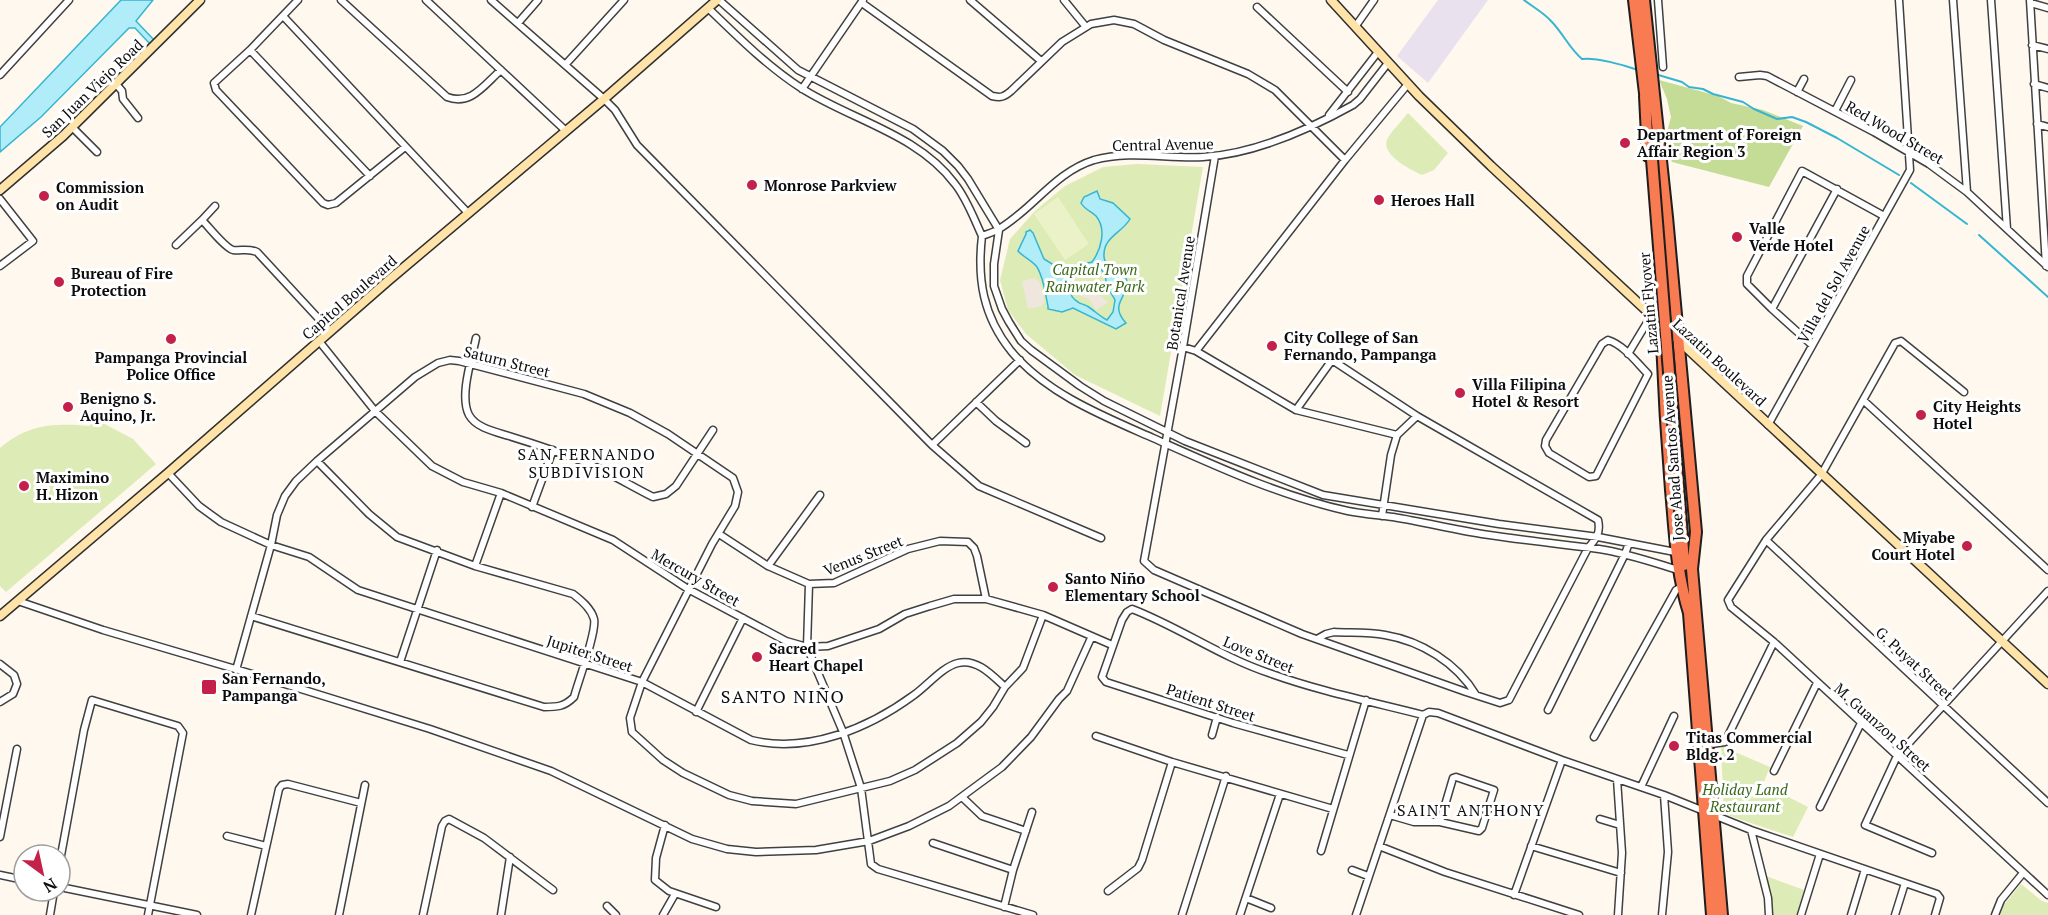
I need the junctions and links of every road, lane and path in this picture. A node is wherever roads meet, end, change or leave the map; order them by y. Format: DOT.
graph roads {
  1 [pos="69,0"];
  2 [pos="200,0"];
  3 [pos="298,0"];
  4 [pos="341,0"];
  5 [pos="426,0"];
  6 [pos="491,0"];
  7 [pos="538,0"];
  8 [pos="624,0"];
  9 [pos="718,0"];
  10 [pos="970,0"];
  11 [pos="1064,0"];
  12 [pos="1331,0"];
  13 [pos="1374,0"];
  14 [pos="1634,0"];
  15 [pos="1644,0"];
  16 [pos="1658,0"];
  17 [pos="1899,0"];
  18 [pos="1953,0"];
  19 [pos="1991,0"];
  20 [pos="863,1"];
  21 [pos="2030,2"];
  22 [pos="1257,7"];
  23 [pos="708,8"];
  24 [pos="2048,8"];
  25 [pos="283,16"];
  26 [pos="518,23"];
  27 [pos="1086,27"];
  28 [pos="1355,27"];
  29 [pos="2032,45"];
  30 [pos="2048,49"];
  31 [pos="250,50"];
  32 [pos="1378,52"];
  33 [pos="1645,58"];
  34 [pos="1041,61"];
  35 [pos="1388,63"];
  36 [pos="565,65"];
  37 [pos="1664,67"];
  38 [pos="501,70"];
  39 [pos="0,75"];
  40 [pos="811,77"];
  41 [pos="1739,77"];
  42 [pos="1804,79"];
  43 [pos="1851,80"];
  44 [pos="116,84"];
  45 [pos="1408,84"];
  46 [pos="2034,84"];
  47 [pos="2048,88"];
  48 [pos="802,89"];
  49 [pos="1348,92"];
  50 [pos="1797,92"];
  51 [pos="1648,98"];
  52 [pos="604,99"];
  53 [pos="1835,111"];
  54 [pos="138,118"];
  55 [pos="1326,118"];
  56 [pos="2037,124"];
  57 [pos="1311,125"];
  58 [pos="72,127"];
  59 [pos="2048,127"];
  60 [pos="566,131"];
  61 [pos="405,147"];
  62 [pos="97,152"];
  63 [pos="1910,152"];
  64 [pos="1215,156"];
  65 [pos="1346,160"];
  66 [pos="2040,163"];
  67 [pos="2048,165"];
  68 [pos="370,176"];
  69 [pos="1837,189"];
  70 [pos="0,190"];
  71 [pos="1967,192"];
  72 [pos="0,199"];
  73 [pos="2045,204"];
  74 [pos="215,206"];
  75 [pos="468,213"];
  76 [pos="1884,216"];
  77 [pos="202,220"];
  78 [pos="2007,229"];
  79 [pos="999,230"];
  80 [pos="982,236"];
  81 [pos="176,245"];
  82 [pos="0,266"];
  83 [pos="2047,267"];
  84 [pos="1772,309"];
  85 [pos="1651,316"];
  86 [pos="1676,318"];
  87 [pos="1663,329"];
  88 [pos="330,331"];
  89 [pos="476,338"];
  90 [pos="1678,340"];
  91 [pos="319,341"];
  92 [pos="1812,345"];
  93 [pos="1183,347"];
  94 [pos="1196,351"];
  95 [pos="1628,354"];
  96 [pos="1020,360"];
  97 [pos="471,364"];
  98 [pos="1964,392"];
  99 [pos="1863,400"];
  100 [pos="976,402"];
  101 [pos="1296,410"];
  102 [pos="375,411"];
  103 [pos="1417,416"];
  104 [pos="1768,425"];
  105 [pos="713,430"];
  106 [pos="1167,433"];
  107 [pos="1397,435"];
  108 [pos="1026,443"];
  109 [pos="1165,444"];
  110 [pos="932,445"];
  111 [pos="553,450"];
  112 [pos="699,453"];
  113 [pos="317,461"];
  114 [pos="168,473"];
  115 [pos="1821,475"];
  116 [pos="501,493"];
  117 [pos="820,495"];
  118 [pos="1384,505"];
  119 [pos="532,507"];
  120 [pos="1382,516"];
  121 [pos="719,534"];
  122 [pos="1685,534"];
  123 [pos="1598,537"];
  124 [pos="1101,538"];
  125 [pos="1766,540"];
  126 [pos="1629,543"];
  127 [pos="271,545"];
  128 [pos="1588,548"];
  129 [pos="437,550"];
  130 [pos="1676,552"];
  131 [pos="1625,554"];
  132 [pos="475,566"];
  133 [pos="768,566"];
  134 [pos="1692,569"];
  135 [pos="1678,570"];
  136 [pos="2048,570"];
  137 [pos="808,585"];
  138 [pos="1681,587"];
  139 [pos="688,589"];
  140 [pos="2048,591"];
  141 [pos="987,599"];
  142 [pos="18,601"];
  143 [pos="418,609"];
  144 [pos="1689,613"];
  145 [pos="1043,615"];
  146 [pos="0,616"];
  147 [pos="251,616"];
  148 [pos="742,618"];
  149 [pos="1091,638"];
  150 [pos="1317,639"];
  151 [pos="2001,641"];
  152 [pos="1774,642"];
  153 [pos="1112,645"];
  154 [pos="807,647"];
  155 [pos="400,662"];
  156 [pos="583,663"];
  157 [pos="0,664"];
  158 [pos="236,670"];
  159 [pos="642,682"];
  160 [pos="1817,683"];
  161 [pos="2048,684"];
  162 [pos="1005,687"];
  163 [pos="1476,695"];
  164 [pos="1366,700"];
  165 [pos="0,702"];
  166 [pos="1942,705"];
  167 [pos="1548,710"];
  168 [pos="696,712"];
  169 [pos="1424,715"];
  170 [pos="1674,716"];
  171 [pos="1217,717"];
  172 [pos="1861,723"];
  173 [pos="843,732"];
  174 [pos="1212,735"];
  175 [pos="1096,736"];
  176 [pos="1594,737"];
  177 [pos="1703,745"];
  178 [pos="16,749"];
  179 [pos="1348,755"];
  180 [pos="1897,756"];
  181 [pos="1562,760"];
  182 [pos="1172,762"];
  183 [pos="1774,771"];
  184 [pos="1226,776"];
  185 [pos="1617,779"];
  186 [pos="365,785"];
  187 [pos="1641,787"];
  188 [pos="861,788"];
  189 [pos="1280,794"];
  190 [pos="1664,795"];
  191 [pos="962,797"];
  192 [pos="361,802"];
  193 [pos="2048,803"];
  194 [pos="1820,807"];
  195 [pos="1333,809"];
  196 [pos="1032,812"];
  197 [pos="1708,813"];
  198 [pos="1390,815"];
  199 [pos="1600,819"];
  200 [pos="1440,822"];
  201 [pos="665,825"];
  202 [pos="1620,825"];
  203 [pos="1751,830"];
  204 [pos="1026,831"];
  205 [pos="227,836"];
  206 [pos="0,837"];
  207 [pos="869,841"];
  208 [pos="63,843"];
  209 [pos="933,843"];
  210 [pos="266,846"];
  211 [pos="1379,846"];
  212 [pos="1531,846"];
  213 [pos="1321,851"];
  214 [pos="1932,853"];
  215 [pos="1820,854"];
  216 [pos="510,857"];
  217 [pos="1865,869"];
  218 [pos="1013,870"];
  219 [pos="1352,870"];
  220 [pos="1621,873"];
  221 [pos="2023,873"];
  222 [pos="1368,876"];
  223 [pos="1905,883"];
  224 [pos="72,890"];
  225 [pos="553,890"];
  226 [pos="1108,891"];
  227 [pos="675,894"];
  228 [pos="1514,895"];
  229 [pos="2048,895"];
  230 [pos="1246,898"];
  231 [pos="150,906"];
  232 [pos="607,906"];
  233 [pos="716,907"];
  234 [pos="1004,907"];
  235 [pos="1271,908"];
  236 [pos="148,915"];
  237 [pos="197,915"];
  238 [pos="251,915"];
  239 [pos="339,915"];
  240 [pos="423,915"];
  241 [pos="501,915"];
  242 [pos="616,915"];
  243 [pos="663,915"];
  244 [pos="1033,915"];
  245 [pos="1182,915"];
  246 [pos="1240,915"];
  247 [pos="1356,915"];
  248 [pos="1579,915"];
  249 [pos="1618,915"];
  250 [pos="1662,915"];
  251 [pos="1712,915"];
  252 [pos="1722,915"];
  253 [pos="1769,915"];
  254 [pos="1801,915"];
  255 [pos="1851,915"];
  256 [pos="1895,915"];
  257 [pos="1935,915"];
  258 [pos="1995,915"];
  1 -- 39 [label="street"];
  2 -- 44 [label="main road, San Juan Viejo Road"];
  3 -- 25 [label="street"];
  4 -- 38 [label="street"];
  5 -- 38 [label="street"];
  6 -- 26 [label="street"];
  7 -- 26 [label="street"];
  8 -- 36 [label="street"];
  9 -- 23 [label="main road, Capitol Boulevard"];
  9 -- 40 [label="street"];
  10 -- 34 [label="street"];
  11 -- 27 [label="street"];
  12 -- 28 [label="main road, Lazatin Boulevard"];
  13 -- 28 [label="street"];
  14 -- 33 [label="highway, Jose Abad Santos Avenue"];
  15 -- 33 [label="highway, Jose Abad Santos Avenue"];
  16 -- 37 [label="street"];
  17 -- 63 [label="street, Villa del Sol Avenue"];
  18 -- 71 [label="street"];
  19 -- 78 [label="street"];
  20 -- 34 [label="street"];
  20 -- 40 [label="street"];
  21 -- 24 [label="street"];
  21 -- 29 [label="street"];
  22 -- 49 [label="street"];
  23 -- 48 [label="street"];
  23 -- 52 [label="main road, Capitol Boulevard"];
  25 -- 31 [label="street"];
  25 -- 61 [label="street"];
  26 -- 36 [label="street"];
  27 -- 34 [label="street"];
  27 -- 57 [label="street"];
  28 -- 32 [label="main road, Lazatin Boulevard"];
  29 -- 30 [label="street"];
  29 -- 46 [label="street"];
  31 -- 68 [label="street"];
  31 -- 68 [label="street"];
  32 -- 35 [label="main road, Lazatin Boulevard"];
  32 -- 49 [label="street, Central Avenue"];
  33 -- 51 [label="highway, Jose Abad Santos Avenue"];
  35 -- 45 [label="main road, Lazatin Boulevard"];
  35 -- 55 [label="street, Central Avenue"];
  36 -- 52 [label="street"];
  38 -- 60 [label="street"];
  40 -- 48 [label="street"];
  40 -- 79 [label="street"];
  41 -- 50 [label="street, Red Wood Street"];
  42 -- 50 [label="street"];
  43 -- 53 [label="street"];
  44 -- 54 [label="street"];
  44 -- 58 [label="main road, San Juan Viejo Road"];
  45 -- 65 [label="street"];
  45 -- 85 [label="main road, Lazatin Boulevard"];
  46 -- 47 [label="street"];
  46 -- 56 [label="street"];
  48 -- 80 [label="street"];
  49 -- 55 [label="street, Central Avenue"];
  50 -- 53 [label="street, Red Wood Street"];
  51 -- 86 [label="highway, Jose Abad Santos Avenue"];
  51 -- 87 [label="highway, Jose Abad Santos Avenue"];
  51 -- 122 [label="highway, Lazatin Flyover"];
  52 -- 60 [label="main road, Capitol Boulevard"];
  52 -- 110 [label="street"];
  53 -- 63 [label="street, Red Wood Street"];
  55 -- 57 [label="street, Central Avenue"];
  56 -- 59 [label="street"];
  56 -- 66 [label="street"];
  57 -- 64 [label="street, Central Avenue"];
  57 -- 65 [label="street"];
  58 -- 62 [label="street"];
  58 -- 70 [label="main road, San Juan Viejo Road"];
  60 -- 75 [label="main road, Capitol Boulevard"];
  61 -- 68 [label="street"];
  61 -- 75 [label="street"];
  63 -- 71 [label="street, Red Wood Street"];
  63 -- 76 [label="street, Villa del Sol Avenue"];
  64 -- 79 [label="street, Central Avenue"];
  64 -- 93 [label="street, Botanical Avenue"];
  65 -- 94 [label="street"];
  66 -- 67 [label="street"];
  66 -- 73 [label="street"];
  69 -- 76 [label="street"];
  69 -- 84 [label="street"];
  69 -- 84 [label="street"];
  71 -- 78 [label="street, Red Wood Street"];
  72 -- 82 [label="street"];
  73 -- 83 [label="street"];
  74 -- 77 [label="street"];
  75 -- 88 [label="main road, Capitol Boulevard"];
  76 -- 92 [label="street, Villa del Sol Avenue"];
  77 -- 81 [label="street"];
  77 -- 88 [label="street"];
  78 -- 83 [label="street, Red Wood Street"];
  79 -- 80 [label="street, Central Avenue"];
  79 -- 106 [label="street"];
  80 -- 96 [label="street"];
  84 -- 92 [label="street"];
  85 -- 87 [label="main road, Lazatin Boulevard"];
  85 -- 95 [label="street"];
  86 -- 87 [label="highway"];
  86 -- 90 [label="highway, Jose Abad Santos Avenue"];
  87 -- 90 [label="main road, Lazatin Boulevard"];
  87 -- 130 [label="highway, Jose Abad Santos Avenue"];
  88 -- 91 [label="main road, Capitol Boulevard"];
  89 -- 97 [label="street"];
  90 -- 104 [label="main road, Lazatin Boulevard"];
  90 -- 134 [label="highway, Jose Abad Santos Avenue"];
  91 -- 102 [label="street, Mercury Street"];
  91 -- 114 [label="main road, Capitol Boulevard"];
  92 -- 104 [label="street, Villa del Sol Avenue"];
  93 -- 94 [label="street"];
  93 -- 106 [label="street, Botanical Avenue"];
  94 -- 101 [label="street"];
  95 -- 95 [label="street"];
  96 -- 100 [label="street"];
  96 -- 109 [label="street"];
  97 -- 102 [label="street, Saturn Street"];
  97 -- 111 [label="street"];
  97 -- 112 [label="street, Saturn Street"];
  98 -- 99 [label="street"];
  99 -- 115 [label="street"];
  99 -- 136 [label="street"];
  100 -- 108 [label="street"];
  100 -- 110 [label="street"];
  101 -- 103 [label="street"];
  101 -- 107 [label="street"];
  102 -- 113 [label="street, Saturn Street"];
  102 -- 116 [label="street, Mercury Street"];
  103 -- 107 [label="street"];
  103 -- 123 [label="street"];
  104 -- 115 [label="main road, Lazatin Boulevard"];
  105 -- 112 [label="street"];
  106 -- 109 [label="street, Botanical Avenue"];
  106 -- 118 [label="street"];
  107 -- 118 [label="street"];
  109 -- 120 [label="street"];
  109 -- 150 [label="street, Botanical Avenue"];
  110 -- 124 [label="street"];
  111 -- 112 [label="street"];
  111 -- 119 [label="street"];
  112 -- 121 [label="street, Saturn Street"];
  113 -- 127 [label="street, Saturn Street"];
  113 -- 129 [label="street"];
  114 -- 127 [label="street, Jupiter Street"];
  114 -- 142 [label="main road, Capitol Boulevard"];
  115 -- 125 [label="street"];
  115 -- 151 [label="main road, Lazatin Boulevard"];
  116 -- 119 [label="street, Mercury Street"];
  116 -- 132 [label="street"];
  117 -- 133 [label="street"];
  118 -- 120 [label="street"];
  118 -- 123 [label="street"];
  119 -- 139 [label="street, Mercury Street"];
  120 -- 128 [label="street"];
  121 -- 133 [label="street, Venus Street"];
  121 -- 139 [label="street, Saturn Street"];
  122 -- 134 [label="highway, Lazatin Flyover"];
  122 -- 144 [label="highway, Lazatin Flyover"];
  123 -- 126 [label="street"];
  123 -- 128 [label="street"];
  125 -- 152 [label="street, M. Guanzon Street"];
  125 -- 166 [label="street, G. Puyat Street"];
  126 -- 130 [label="street"];
  126 -- 131 [label="street"];
  127 -- 143 [label="street, Jupiter Street"];
  127 -- 147 [label="street, Saturn Street"];
  128 -- 131 [label="street"];
  128 -- 163 [label="street"];
  129 -- 132 [label="street"];
  129 -- 143 [label="street"];
  130 -- 135 [label="highway, Jose Abad Santos Avenue"];
  131 -- 135 [label="street"];
  131 -- 167 [label="street"];
  132 -- 156 [label="street"];
  133 -- 137 [label="street, Venus Street"];
  134 -- 177 [label="highway, Jose Abad Santos Avenue"];
  135 -- 138 [label="highway, Jose Abad Santos Avenue"];
  137 -- 141 [label="street, Venus Street"];
  137 -- 154 [label="street"];
  138 -- 144 [label="highway, Jose Abad Santos Avenue"];
  138 -- 176 [label="street"];
  139 -- 148 [label="street, Mercury Street"];
  139 -- 159 [label="street, Saturn Street"];
  140 -- 151 [label="street"];
  141 -- 145 [label="street, Mercury Street"];
  141 -- 154 [label="street, Mercury Street"];
  142 -- 146 [label="main road, Capitol Boulevard"];
  142 -- 158 [label="street"];
  143 -- 155 [label="street"];
  143 -- 156 [label="street, Jupiter Street"];
  144 -- 177 [label="highway, Jose Abad Santos Avenue"];
  145 -- 149 [label="street, Mercury Street"];
  145 -- 162 [label="street, Saturn Street"];
  147 -- 155 [label="street"];
  147 -- 158 [label="street, Saturn Street"];
  148 -- 154 [label="street, Mercury Street"];
  148 -- 168 [label="street"];
  149 -- 153 [label="street, Mercury Street"];
  149 -- 191 [label="street"];
  150 -- 163 [label="street"];
  150 -- 163 [label="street"];
  151 -- 161 [label="main road, Lazatin Boulevard"];
  151 -- 166 [label="street"];
  152 -- 160 [label="street, M. Guanzon Street"];
  152 -- 177 [label="street"];
  153 -- 164 [label="street, Love Street"];
  153 -- 171 [label="street, Patient Street"];
  154 -- 173 [label="street"];
  155 -- 156 [label="street"];
  156 -- 159 [label="street, Jupiter Street"];
  157 -- 165 [label="street"];
  158 -- 201 [label="street"];
  159 -- 168 [label="street, Jupiter Street"];
  159 -- 188 [label="street, Saturn Street"];
  160 -- 172 [label="street, M. Guanzon Street"];
  160 -- 183 [label="street"];
  162 -- 173 [label="street, Jupiter Street"];
  162 -- 188 [label="street, Saturn Street"];
  164 -- 169 [label="street, Love Street"];
  164 -- 179 [label="street"];
  166 -- 180 [label="street"];
  166 -- 193 [label="street, G. Puyat Street"];
  168 -- 173 [label="street, Jupiter Street"];
  169 -- 181 [label="street, Love Street"];
  169 -- 198 [label="street"];
  170 -- 187 [label="street"];
  171 -- 174 [label="street"];
  171 -- 179 [label="street, Patient Street"];
  172 -- 180 [label="street, M. Guanzon Street"];
  172 -- 194 [label="street"];
  173 -- 188 [label="street"];
  175 -- 182 [label="street"];
  177 -- 197 [label="highway, Jose Abad Santos Avenue"];
  178 -- 206 [label="street"];
  179 -- 195 [label="street"];
  180 -- 214 [label="street"];
  180 -- 221 [label="street, M. Guanzon Street"];
  181 -- 185 [label="street, Love Street"];
  181 -- 212 [label="street"];
  182 -- 184 [label="street"];
  182 -- 226 [label="street"];
  184 -- 189 [label="street"];
  184 -- 245 [label="street"];
  185 -- 187 [label="street, Love Street"];
  185 -- 202 [label="street"];
  186 -- 192 [label="street"];
  187 -- 190 [label="street, Love Street"];
  188 -- 207 [label="street"];
  189 -- 195 [label="street"];
  189 -- 230 [label="street"];
  190 -- 197 [label="street, Love Street"];
  190 -- 250 [label="street"];
  191 -- 204 [label="street"];
  191 -- 207 [label="street"];
  192 -- 210 [label="street"];
  192 -- 239 [label="street"];
  195 -- 213 [label="street"];
  196 -- 204 [label="street"];
  197 -- 203 [label="street, Love Street"];
  197 -- 251 [label="highway, Jose Abad Santos Avenue"];
  197 -- 252 [label="highway, Jose Abad Santos Avenue"];
  198 -- 200 [label="street"];
  198 -- 211 [label="street"];
  199 -- 202 [label="street"];
  200 -- 200 [label="street"];
  201 -- 207 [label="street"];
  201 -- 227 [label="street"];
  202 -- 220 [label="street"];
  203 -- 215 [label="street, Love Street"];
  203 -- 253 [label="street"];
  204 -- 218 [label="street"];
  205 -- 210 [label="street"];
  207 -- 234 [label="street"];
  208 -- 231 [label="street"];
  209 -- 218 [label="street"];
  210 -- 238 [label="street"];
  211 -- 222 [label="street"];
  211 -- 228 [label="street"];
  212 -- 220 [label="street"];
  212 -- 228 [label="street"];
  215 -- 217 [label="street, Love Street"];
  215 -- 254 [label="street"];
  216 -- 225 [label="street"];
  216 -- 240 [label="street"];
  216 -- 241 [label="street"];
  217 -- 223 [label="street, Love Street"];
  217 -- 255 [label="street"];
  218 -- 234 [label="street"];
  219 -- 222 [label="street"];
  220 -- 249 [label="street"];
  221 -- 229 [label="street, M. Guanzon Street"];
  221 -- 258 [label="street"];
  222 -- 247 [label="street"];
  223 -- 256 [label="street"];
  223 -- 257 [label="street, Love Street"];
  224 -- 231 [label="street"];
  227 -- 233 [label="street"];
  227 -- 243 [label="street"];
  228 -- 248 [label="street"];
  230 -- 235 [label="street"];
  230 -- 246 [label="street"];
  231 -- 236 [label="street"];
  231 -- 237 [label="street"];
  232 -- 242 [label="street"];
  234 -- 244 [label="street"];
}
